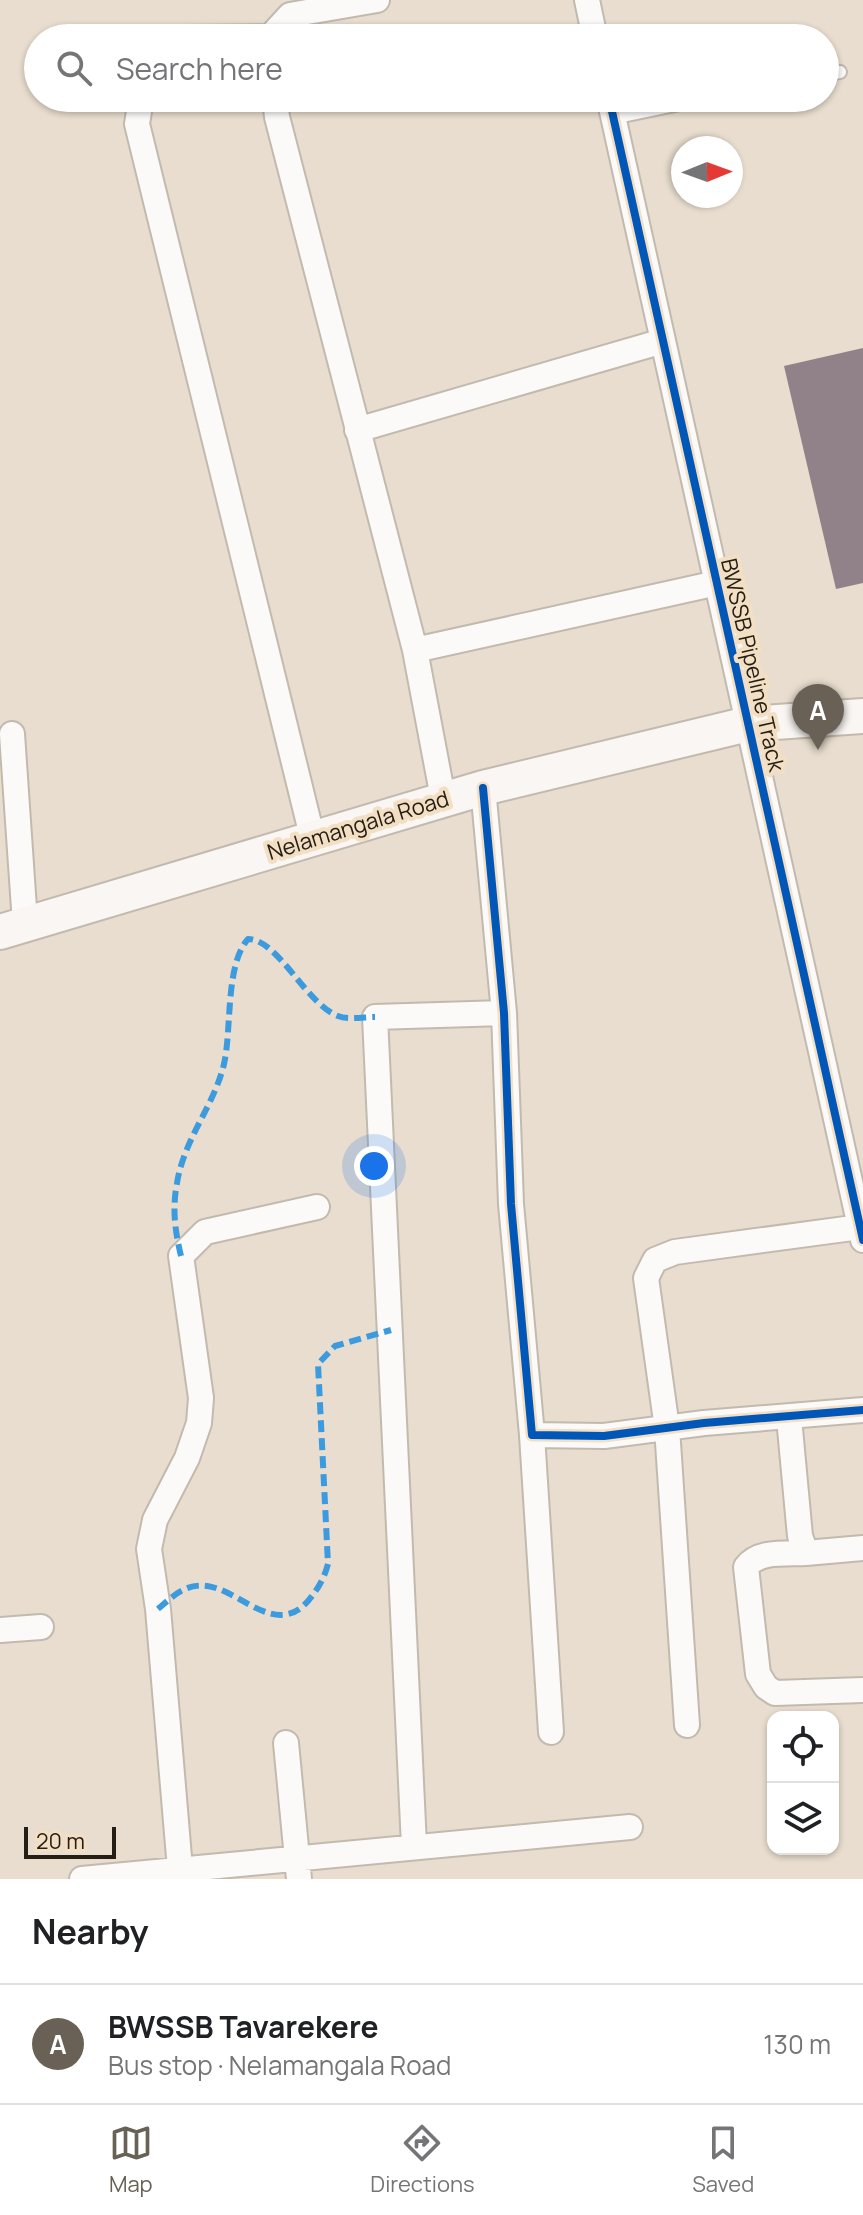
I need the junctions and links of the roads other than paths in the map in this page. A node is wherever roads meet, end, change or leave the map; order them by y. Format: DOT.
graph roads {
  1 [pos="377,0"];
  2 [pos="587,0"];
  3 [pos="282,24"];
  4 [pos="592,24"];
  5 [pos="139,112"];
  6 [pos="278,112"];
  7 [pos="612,112"];
  8 [pos="663,341"];
  9 [pos="357,430"];
  10 [pos="717,583"];
  11 [pos="415,650"];
  12 [pos="863,716"];
  13 [pos="748,724"];
  14 [pos="12,734"];
  15 [pos="483,788"];
  16 [pos="443,798"];
  17 [pos="313,840"];
  18 [pos="12,927"];
  19 [pos="504,1013"];
  20 [pos="317,1207"];
  21 [pos="862,1234"];
  22 [pos="863,1410"];
  23 [pos="789,1418"];
  24 [pos="667,1428"];
  25 [pos="532,1435"];
  26 [pos="863,1548"];
  27 [pos="806,1553"];
  28 [pos="41,1627"];
  29 [pos="0,1630"];
  30 [pos="863,1690"];
  31 [pos="687,1725"];
  32 [pos="551,1732"];
  33 [pos="286,1743"];
  34 [pos="630,1827"];
  35 [pos="414,1846"];
  36 [pos="298,1868"];
  37 [pos="180,1869"];
  38 [pos="82,1879"];
  1 -- 3 [label="street"];
  2 -- 4 [label="street"];
  5 -- 17 [label="street"];
  6 -- 9 [label="street"];
  7 -- 8 [label="street, BWSSB Pipeline Track"];
  8 -- 9 [label="street"];
  8 -- 10 [label="street, BWSSB Pipeline Track"];
  9 -- 11 [label="street"];
  10 -- 11 [label="street"];
  10 -- 13 [label="street, BWSSB Pipeline Track"];
  11 -- 16 [label="street"];
  12 -- 13 [label="main road, Nelamangala Road"];
  13 -- 15 [label="main road, Nelamangala Road"];
  13 -- 21 [label="street, BWSSB Pipeline Track"];
  14 -- 18 [label="street"];
  15 -- 16 [label="main road, Nelamangala Road"];
  15 -- 19 [label="street"];
  16 -- 17 [label="main road, Nelamangala Road"];
  17 -- 18 [label="main road, Nelamangala Road"];
  19 -- 25 [label="street"];
  19 -- 35 [label="street"];
  20 -- 37 [label="street"];
  21 -- 24 [label="street"];
  22 -- 23 [label="street"];
  23 -- 24 [label="street"];
  23 -- 27 [label="street"];
  24 -- 25 [label="street"];
  24 -- 31 [label="street"];
  25 -- 32 [label="street"];
  26 -- 27 [label="street"];
  27 -- 30 [label="street"];
  28 -- 29 [label="street"];
  33 -- 36 [label="street"];
  34 -- 35 [label="street"];
  35 -- 36 [label="street"];
  36 -- 37 [label="street"];
  37 -- 38 [label="street"];
}
